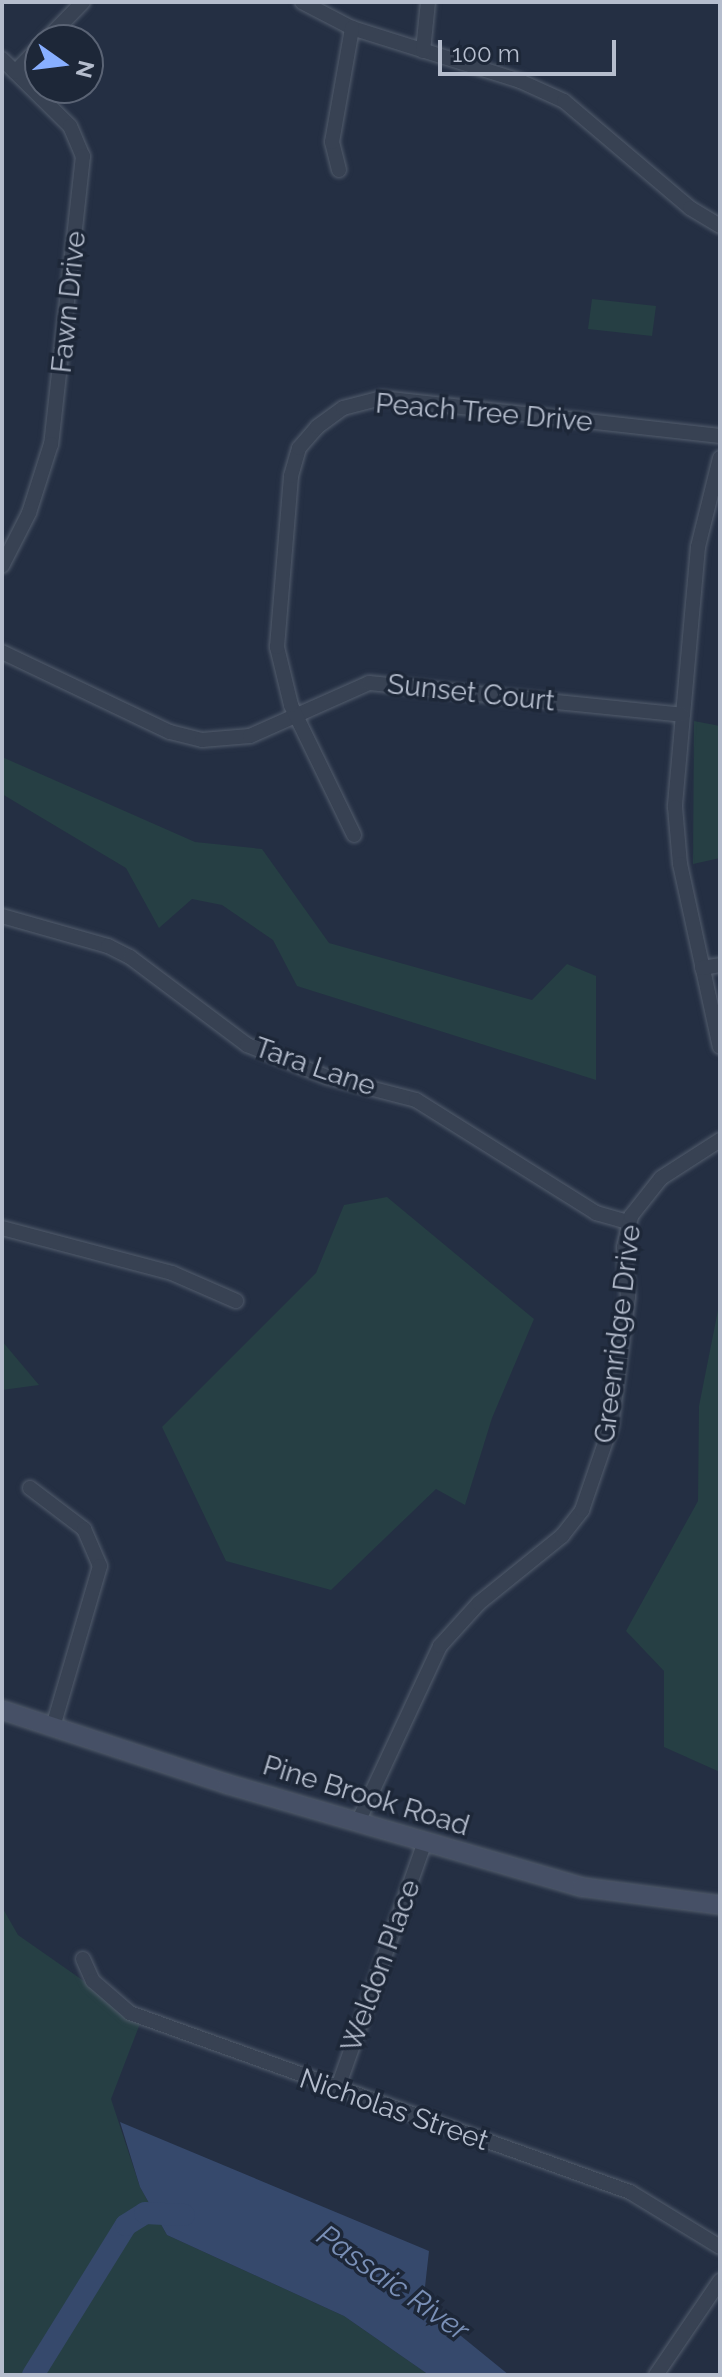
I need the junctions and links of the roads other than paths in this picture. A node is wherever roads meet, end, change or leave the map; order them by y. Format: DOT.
graph roads {
  1 [pos="83,2"];
  2 [pos="302,2"];
  3 [pos="428,2"];
  4 [pos="62,24"];
  5 [pos="352,28"];
  6 [pos="423,51"];
  7 [pos="2,59"];
  8 [pos="24,63"];
  9 [pos="15,72"];
  10 [pos="339,170"];
  11 [pos="720,226"];
  12 [pos="720,436"];
  13 [pos="720,458"];
  14 [pos="2,566"];
  15 [pos="2,652"];
  16 [pos="682,715"];
  17 [pos="297,718"];
  18 [pos="354,835"];
  19 [pos="2,916"];
  20 [pos="720,965"];
  21 [pos="702,968"];
  22 [pos="720,1047"];
  23 [pos="720,1140"];
  24 [pos="628,1222"];
  25 [pos="2,1228"];
  26 [pos="236,1301"];
  27 [pos="30,1488"];
  28 [pos="2,1710"];
  29 [pos="53,1727"];
  30 [pos="358,1822"];
  31 [pos="425,1842"];
  32 [pos="720,1905"];
  33 [pos="83,1959"];
  34 [pos="337,2090"];
  35 [pos="720,2247"];
  36 [pos="720,2281"];
  37 [pos="656,2375"];
  1 -- 4 [label="street"];
  2 -- 5 [label="street"];
  3 -- 6 [label="street"];
  5 -- 6 [label="street"];
  5 -- 10 [label="street"];
  6 -- 11 [label="street"];
  7 -- 9 [label="street, Fawn Drive"];
  8 -- 9 [label="street"];
  9 -- 14 [label="street, Fawn Drive"];
  12 -- 17 [label="street, Peach Tree Drive"];
  13 -- 16 [label="street"];
  15 -- 17 [label="street, Sunset Court"];
  16 -- 17 [label="street, Sunset Court"];
  16 -- 21 [label="street"];
  17 -- 18 [label="street, Peach Tree Drive"];
  19 -- 24 [label="street, Tara Lane"];
  20 -- 21 [label="street"];
  21 -- 22 [label="street"];
  23 -- 24 [label="street, Greenridge Drive"];
  24 -- 30 [label="street, Greenridge Drive"];
  25 -- 26 [label="street"];
  27 -- 29 [label="street"];
  28 -- 29 [label="street, Pine Brook Road"];
  29 -- 30 [label="street, Pine Brook Road"];
  30 -- 31 [label="street, Pine Brook Road"];
  31 -- 32 [label="street, Pine Brook Road"];
  31 -- 34 [label="street, Weldon Place"];
  33 -- 34 [label="street, Nicholas Street"];
  34 -- 35 [label="street, Nicholas Street"];
  36 -- 37 [label="street"];
}
